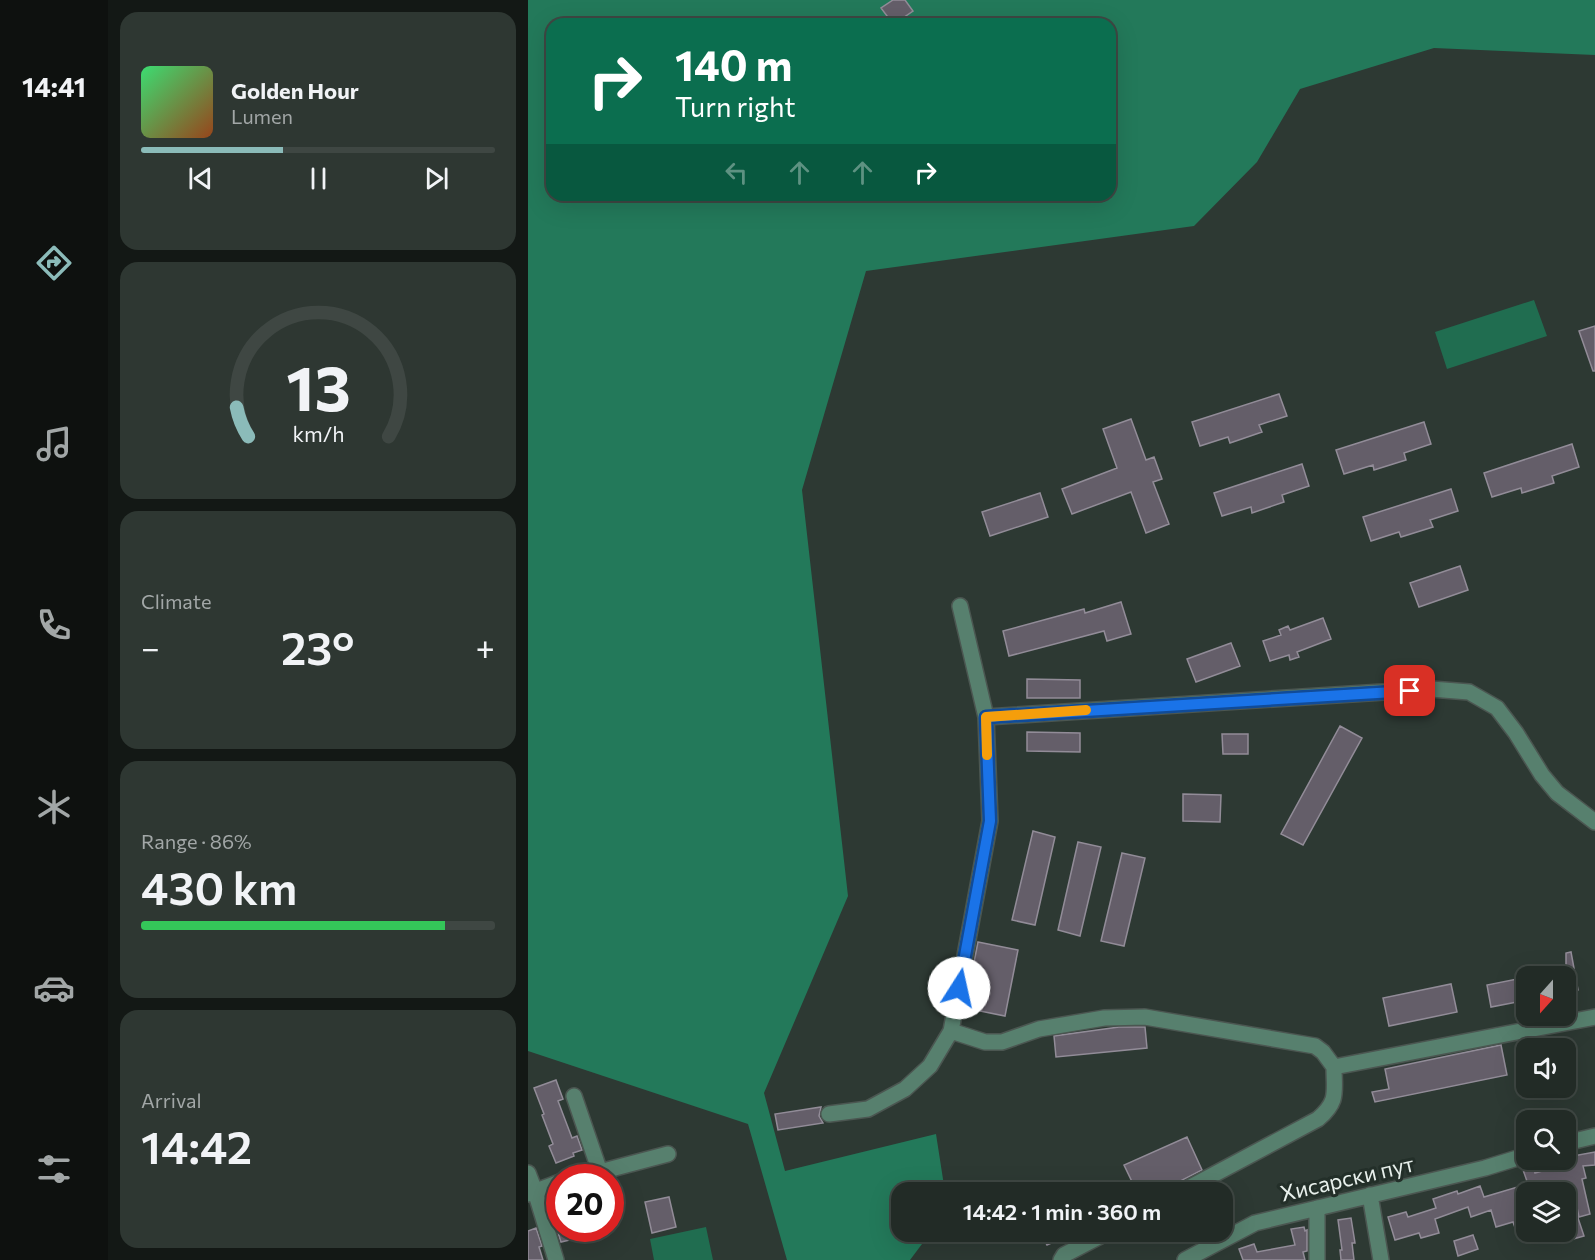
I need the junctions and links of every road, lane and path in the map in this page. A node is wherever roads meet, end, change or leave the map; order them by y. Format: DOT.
graph roads {
  1 [pos="960,606"];
  2 [pos="986,717"];
  3 [pos="1595,822"];
  4 [pos="1595,1017"];
  5 [pos="951,1031"];
  6 [pos="1334,1067"];
  7 [pos="574,1096"];
  8 [pos="829,1114"];
  9 [pos="1595,1136"];
  10 [pos="1576,1141"];
  11 [pos="668,1154"];
  12 [pos="1516,1158"];
  13 [pos="597,1164"];
  14 [pos="624,1166"];
  15 [pos="528,1173"];
  16 [pos="1199,1182"];
  17 [pos="546,1187"];
  18 [pos="531,1192"];
  19 [pos="1370,1196"];
  20 [pos="1317,1208"];
  21 [pos="1089,1242"];
  22 [pos="556,1260"];
  23 [pos="1061,1260"];
  24 [pos="1185,1260"];
  25 [pos="1317,1260"];
  26 [pos="1381,1260"];
  1 -- 2 [label="street"];
  2 -- 3 [label="street"];
  2 -- 5 [label="street"];
  4 -- 6 [label="street"];
  5 -- 6 [label="street"];
  5 -- 8 [label="street"];
  6 -- 16 [label="street"];
  7 -- 13 [label="street"];
  9 -- 10 [label="street"];
  11 -- 14 [label="street"];
  12 -- 19 [label="street, Хисарски пут"];
  15 -- 18 [label="street"];
  17 -- 18 [label="street"];
  18 -- 22 [label="street"];
  19 -- 20 [label="street, Хисарски пут"];
  19 -- 26 [label="street"];
  20 -- 24 [label="street, Хисарски пут"];
  20 -- 25 [label="street"];
  21 -- 23 [label="street"];
}
